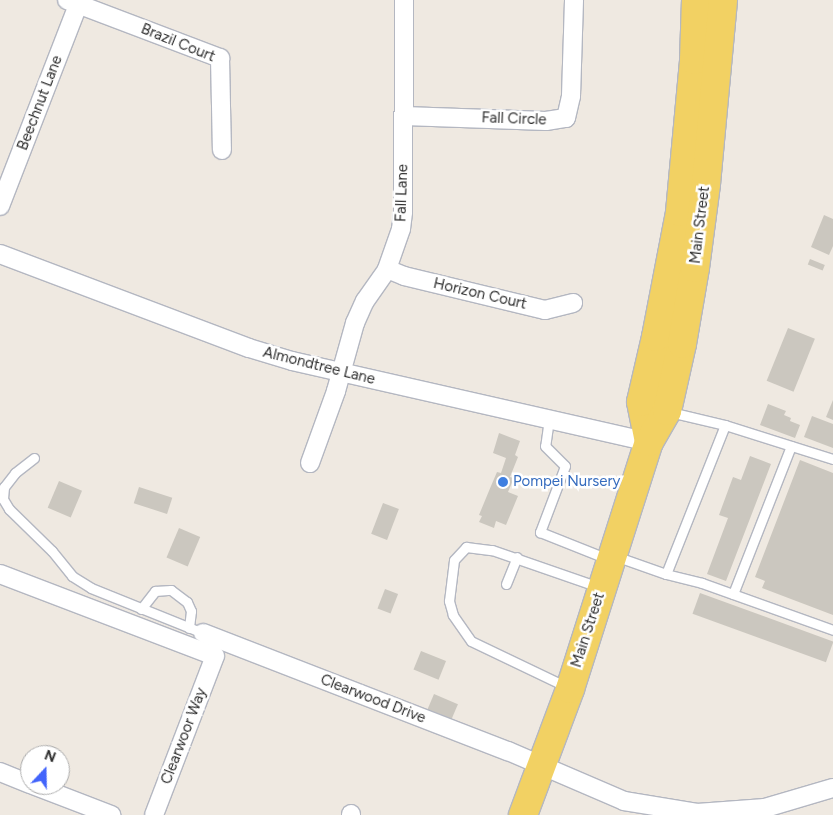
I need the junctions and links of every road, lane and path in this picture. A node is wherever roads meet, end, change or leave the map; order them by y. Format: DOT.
graph roads {
  1 [pos="404,0"];
  2 [pos="574,0"];
  3 [pos="696,0"];
  4 [pos="723,0"];
  5 [pos="75,1"];
  6 [pos="404,116"];
  7 [pos="222,150"];
  8 [pos="0,206"];
  9 [pos="0,254"];
  10 [pos="387,269"];
  11 [pos="573,303"];
  12 [pos="342,372"];
  13 [pos="667,411"];
  14 [pos="550,419"];
  15 [pos="725,425"];
  16 [pos="649,442"];
  17 [pos="791,446"];
  18 [pos="34,458"];
  19 [pos="833,459"];
  20 [pos="310,463"];
  21 [pos="517,558"];
  22 [pos="611,558"];
  23 [pos="0,574"];
  24 [pos="666,574"];
  25 [pos="506,584"];
  26 [pos="602,588"];
  27 [pos="734,594"];
  28 [pos="141,609"];
  29 [pos="196,630"];
  30 [pos="833,630"];
  31 [pos="570,689"];
  32 [pos="542,766"];
  33 [pos="0,772"];
  34 [pos="20,780"];
  35 [pos="833,788"];
  36 [pos="60,795"];
  37 [pos="111,815"];
  38 [pos="154,815"];
  39 [pos="522,815"];
  1 -- 6 [label="street, Fall Lane"];
  2 -- 6 [label="street, Fall Circle"];
  3 -- 16 [label="main road, Main Street"];
  4 -- 13 [label="main road, Main Street"];
  5 -- 7 [label="street, Brazil Court"];
  5 -- 8 [label="street, Beechnut Lane"];
  6 -- 10 [label="street, Fall Lane"];
  9 -- 12 [label="street, Almondtree Lane"];
  10 -- 11 [label="street, Horizon Court"];
  10 -- 12 [label="street, Fall Lane"];
  12 -- 14 [label="street, Almondtree Lane"];
  12 -- 20 [label="street, Fall Lane"];
  13 -- 15 [label="lane"];
  13 -- 16 [label="main road, Main Street"];
  14 -- 16 [label="street, Almondtree Lane"];
  14 -- 22 [label="lane"];
  15 -- 17 [label="lane"];
  15 -- 24 [label="lane"];
  16 -- 22 [label="main road, Main Street"];
  17 -- 19 [label="lane"];
  17 -- 27 [label="lane"];
  18 -- 28 [label="lane"];
  21 -- 25 [label="lane"];
  21 -- 26 [label="lane"];
  21 -- 31 [label="lane"];
  22 -- 24 [label="lane"];
  22 -- 26 [label="main road, Main Street"];
  23 -- 38 [label="street, Clearwoor Way"];
  24 -- 27 [label="lane"];
  26 -- 31 [label="main road, Main Street"];
  27 -- 30 [label="lane"];
  28 -- 29 [label="lane"];
  28 -- 29 [label="lane"];
  29 -- 32 [label="street, Clearwood Drive"];
  31 -- 32 [label="main road, Main Street"];
  32 -- 35 [label="street, Clearwood Drive"];
  32 -- 39 [label="main road, Main Street"];
  33 -- 34 [label="street"];
  36 -- 37 [label="street"];
}
